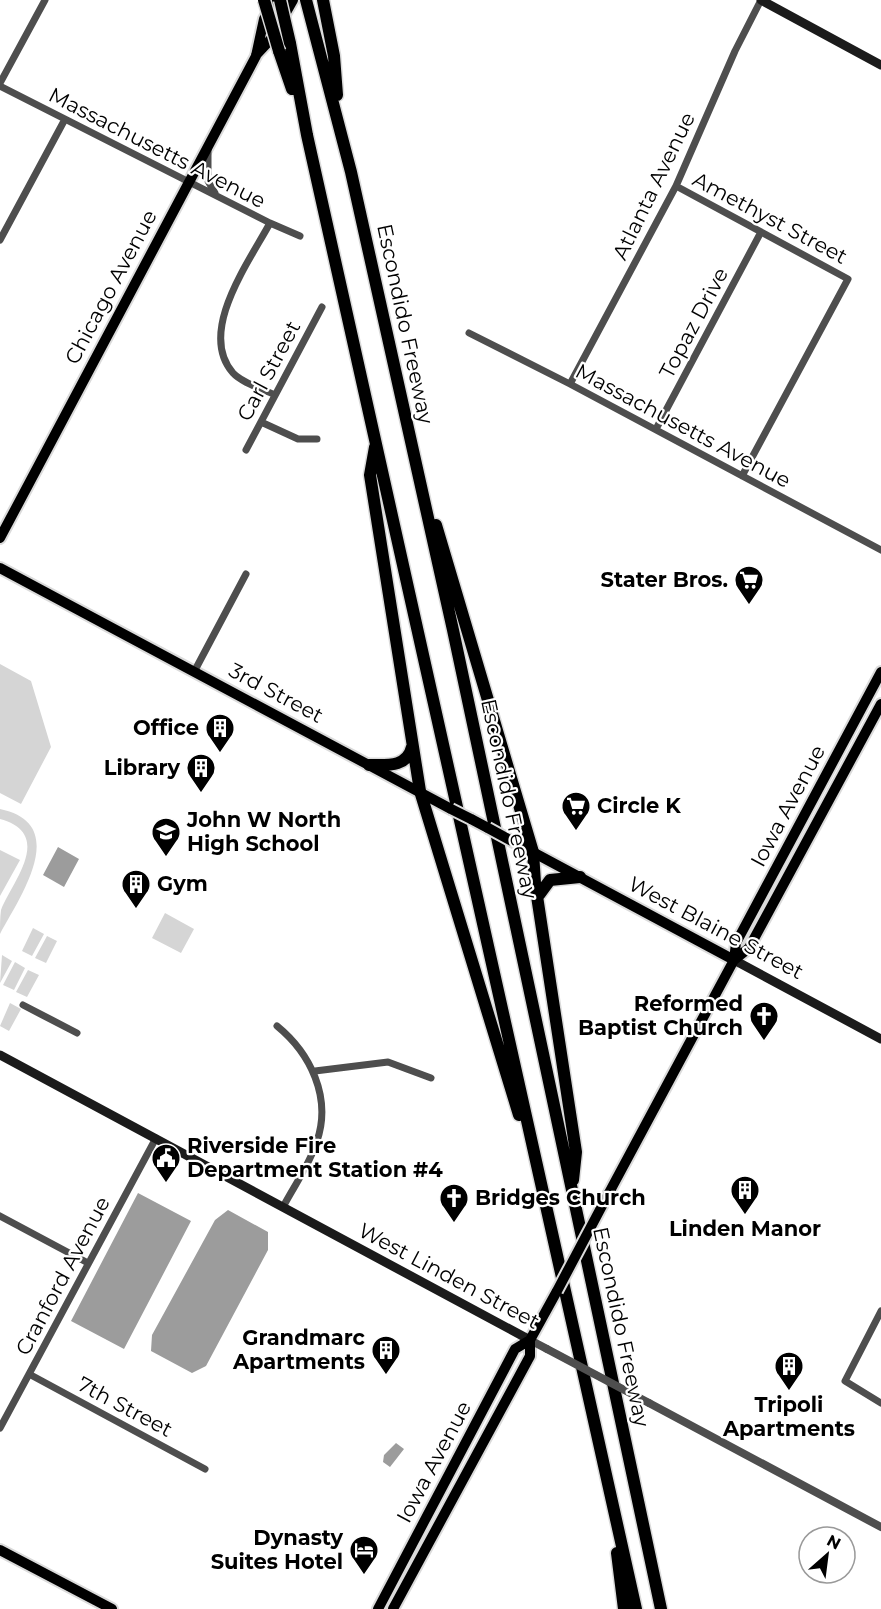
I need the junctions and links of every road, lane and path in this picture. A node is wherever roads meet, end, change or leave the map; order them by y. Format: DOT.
graph roads {
  1 [pos="45,0"];
  2 [pos="264,0"];
  3 [pos="275,0"];
  4 [pos="280,0"];
  5 [pos="293,0"];
  6 [pos="306,0"];
  7 [pos="323,0"];
  8 [pos="761,0"];
  9 [pos="284,47"];
  10 [pos="256,56"];
  11 [pos="881,65"];
  12 [pos="0,84"];
  13 [pos="64,121"];
  14 [pos="340,129"];
  15 [pos="208,146"];
  16 [pos="190,181"];
  17 [pos="676,186"];
  18 [pos="216,195"];
  19 [pos="270,223"];
  20 [pos="761,232"];
  21 [pos="300,236"];
  22 [pos="0,240"];
  23 [pos="322,307"];
  24 [pos="469,333"];
  25 [pos="570,384"];
  26 [pos="274,395"];
  27 [pos="261,422"];
  28 [pos="407,429"];
  29 [pos="656,429"];
  30 [pos="316,439"];
  31 [pos="376,440"];
  32 [pos="246,450"];
  33 [pos="742,476"];
  34 [pos="0,538"];
  35 [pos="881,550"];
  36 [pos="0,568"];
  37 [pos="246,574"];
  38 [pos="194,672"];
  39 [pos="881,672"];
  40 [pos="881,704"];
  41 [pos="412,747"];
  42 [pos="369,765"];
  43 [pos="424,794"];
  44 [pos="533,852"];
  45 [pos="580,878"];
  46 [pos="539,895"];
  47 [pos="734,960"];
  48 [pos="23,1005"];
  49 [pos="277,1026"];
  50 [pos="77,1034"];
  51 [pos="881,1039"];
  52 [pos="0,1055"];
  53 [pos="315,1071"];
  54 [pos="431,1078"];
  55 [pos="156,1138"];
  56 [pos="572,1191"];
  57 [pos="544,1194"];
  58 [pos="283,1207"];
  59 [pos="0,1216"];
  60 [pos="88,1263"];
  61 [pos="881,1311"];
  62 [pos="530,1340"];
  63 [pos="29,1374"];
  64 [pos="881,1403"];
  65 [pos="0,1428"];
  66 [pos="206,1469"];
  67 [pos="608,1478"];
  68 [pos="881,1527"];
  69 [pos="0,1550"];
  70 [pos="661,1608"];
  71 [pos="112,1609"];
  72 [pos="378,1609"];
  73 [pos="393,1609"];
  74 [pos="624,1609"];
  75 [pos="636,1609"];
  1 -- 12 [label="street"];
  2 -- 9 [label="highway, bridge"];
  3 -- 10 [label="main road, Chicago Avenue"];
  4 -- 9 [label="highway, bridge"];
  5 -- 10 [label="main road, Chicago Avenue"];
  6 -- 14 [label="highway, Escondido Freeway"];
  7 -- 14 [label="highway"];
  8 -- 11 [label="main road"];
  8 -- 17 [label="street, Atlanta Avenue"];
  9 -- 31 [label="highway"];
  10 -- 15 [label="main road, Chicago Avenue"];
  12 -- 13 [label="street, Massachusetts Avenue"];
  13 -- 16 [label="street, Massachusetts Avenue"];
  13 -- 22 [label="street"];
  14 -- 28 [label="highway, Escondido Freeway"];
  15 -- 16 [label="main road, Chicago Avenue"];
  15 -- 18 [label="street"];
  16 -- 18 [label="street, Massachusetts Avenue"];
  16 -- 34 [label="main road, Chicago Avenue"];
  17 -- 20 [label="street, Amethyst Street"];
  17 -- 25 [label="street, Atlanta Avenue"];
  18 -- 19 [label="street, Massachusetts Avenue"];
  19 -- 21 [label="street, Massachusetts Avenue"];
  19 -- 26 [label="street"];
  20 -- 29 [label="street, Topaz Drive"];
  20 -- 33 [label="street, Amethyst Street"];
  23 -- 26 [label="street, Carl Street"];
  24 -- 25 [label="street, Massachusetts Avenue"];
  25 -- 29 [label="street, Massachusetts Avenue"];
  26 -- 27 [label="street, Carl Street"];
  27 -- 30 [label="street"];
  27 -- 32 [label="street, Carl Street"];
  28 -- 44 [label="highway"];
  28 -- 56 [label="highway, Escondido Freeway"];
  29 -- 33 [label="street, Massachusetts Avenue"];
  31 -- 41 [label="highway"];
  31 -- 57 [label="highway"];
  33 -- 35 [label="street, Massachusetts Avenue"];
  36 -- 38 [label="main road, 3rd Street"];
  37 -- 38 [label="street"];
  38 -- 42 [label="main road, 3rd Street"];
  39 -- 47 [label="main road, Iowa Avenue"];
  40 -- 47 [label="main road, Iowa Avenue"];
  41 -- 42 [label="highway"];
  41 -- 43 [label="highway"];
  42 -- 43 [label="main road, 3rd Street"];
  43 -- 44 [label="main road, 3rd Street, bridge"];
  43 -- 57 [label="highway"];
  44 -- 45 [label="main road, West Blaine Street"];
  44 -- 46 [label="highway"];
  45 -- 46 [label="highway"];
  45 -- 47 [label="main road, West Blaine Street"];
  46 -- 56 [label="highway"];
  47 -- 51 [label="main road, West Blaine Street"];
  47 -- 62 [label="main road, Iowa Avenue, bridge"];
  48 -- 50 [label="street"];
  49 -- 53 [label="street"];
  52 -- 55 [label="main road, West Linden Street"];
  53 -- 54 [label="street"];
  53 -- 58 [label="street"];
  55 -- 58 [label="main road, West Linden Street"];
  55 -- 60 [label="street, Cranford Avenue"];
  56 -- 70 [label="highway, Escondido Freeway"];
  57 -- 67 [label="highway"];
  58 -- 62 [label="main road, West Linden Street"];
  59 -- 60 [label="street"];
  60 -- 63 [label="street, Cranford Avenue"];
  61 -- 64 [label="street"];
  62 -- 68 [label="street, West Linden Street, bridge"];
  62 -- 72 [label="main road, Iowa Avenue"];
  62 -- 73 [label="main road, Iowa Avenue"];
  63 -- 65 [label="street, Cranford Avenue"];
  63 -- 66 [label="street, 7th Street"];
  67 -- 74 [label="highway"];
  67 -- 75 [label="highway"];
  69 -- 71 [label="main road"];
}
